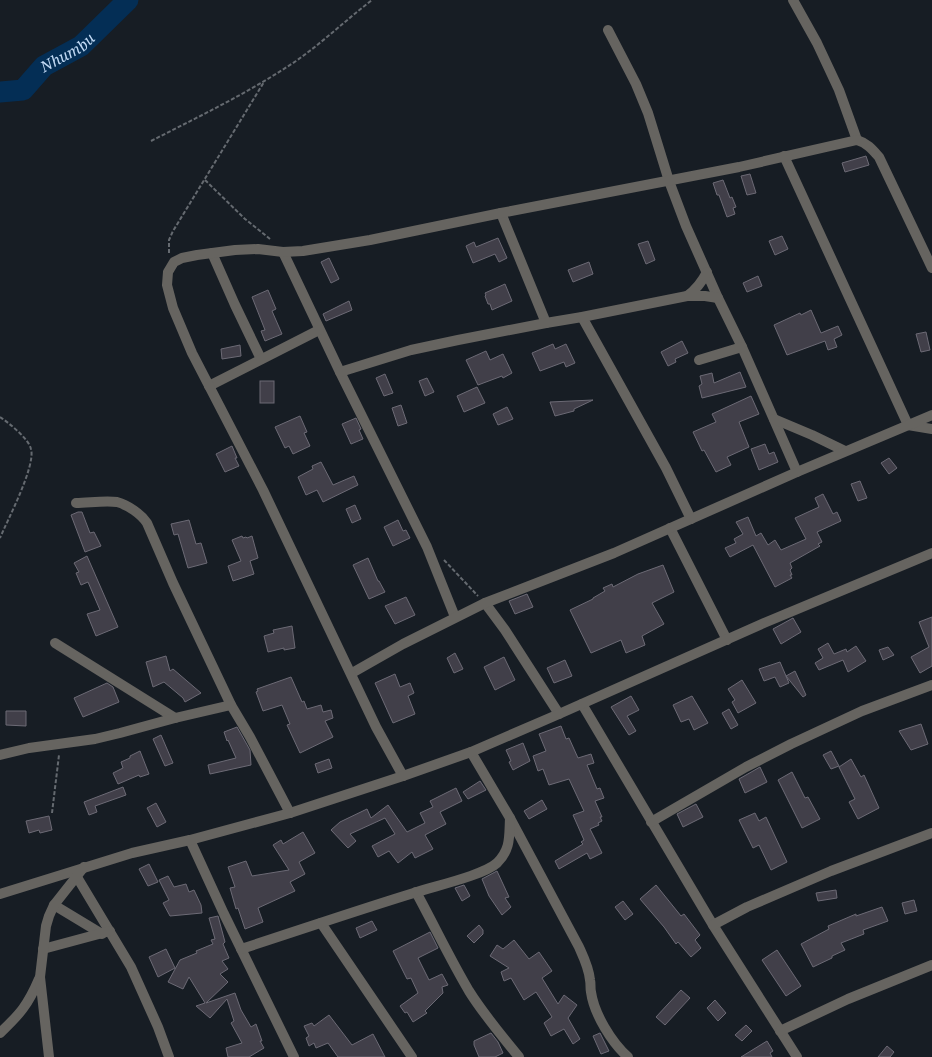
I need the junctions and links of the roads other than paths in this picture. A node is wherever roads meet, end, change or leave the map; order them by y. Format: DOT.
graph roads {
  1 [pos="793,0"];
  2 [pos="608,30"];
  3 [pos="856,140"];
  4 [pos="784,156"];
  5 [pos="669,181"];
  6 [pos="501,213"];
  7 [pos="283,252"];
  8 [pos="212,253"];
  9 [pos="932,268"];
  10 [pos="707,272"];
  11 [pos="688,296"];
  12 [pos="718,298"];
  13 [pos="582,317"];
  14 [pos="546,323"];
  15 [pos="319,330"];
  16 [pos="742,347"];
  17 [pos="261,359"];
  18 [pos="699,360"];
  19 [pos="340,372"];
  20 [pos="209,386"];
  21 [pos="932,415"];
  22 [pos="774,419"];
  23 [pos="908,425"];
  24 [pos="932,429"];
  25 [pos="845,452"];
  26 [pos="796,472"];
  27 [pos="76,503"];
  28 [pos="691,519"];
  29 [pos="670,528"];
  30 [pos="932,553"];
  31 [pos="485,603"];
  32 [pos="455,617"];
  33 [pos="727,640"];
  34 [pos="55,643"];
  35 [pos="352,673"];
  36 [pos="932,685"];
  37 [pos="582,704"];
  38 [pos="232,705"];
  39 [pos="559,714"];
  40 [pos="175,718"];
  41 [pos="470,752"];
  42 [pos="0,756"];
  43 [pos="403,776"];
  44 [pos="290,813"];
  45 [pos="510,818"];
  46 [pos="651,822"];
  47 [pos="932,833"];
  48 [pos="190,840"];
  49 [pos="84,867"];
  50 [pos="77,877"];
  51 [pos="416,892"];
  52 [pos="0,894"];
  53 [pos="54,905"];
  54 [pos="321,923"];
  55 [pos="713,925"];
  56 [pos="106,932"];
  57 [pos="43,949"];
  58 [pos="241,949"];
  59 [pos="932,965"];
  60 [pos="40,977"];
  61 [pos="780,1030"];
  62 [pos="0,1033"];
  63 [pos="49,1057"];
  64 [pos="169,1057"];
  65 [pos="294,1057"];
  66 [pos="412,1057"];
  67 [pos="519,1057"];
  68 [pos="628,1057"];
  69 [pos="797,1057"];
  1 -- 3 [label="street"];
  2 -- 5 [label="street"];
  3 -- 4 [label="street"];
  3 -- 9 [label="street"];
  4 -- 5 [label="street"];
  4 -- 23 [label="street"];
  5 -- 6 [label="street"];
  5 -- 10 [label="street"];
  6 -- 7 [label="street"];
  6 -- 14 [label="street"];
  7 -- 8 [label="street"];
  7 -- 15 [label="street"];
  8 -- 17 [label="street"];
  8 -- 20 [label="street"];
  10 -- 11 [label="street"];
  10 -- 12 [label="street"];
  11 -- 12 [label="street"];
  11 -- 13 [label="street"];
  12 -- 16 [label="street"];
  13 -- 14 [label="street"];
  13 -- 28 [label="street"];
  14 -- 19 [label="street"];
  15 -- 17 [label="street"];
  15 -- 19 [label="street"];
  16 -- 18 [label="street"];
  16 -- 22 [label="street"];
  17 -- 20 [label="street"];
  19 -- 32 [label="street"];
  20 -- 35 [label="street"];
  21 -- 23 [label="street"];
  22 -- 25 [label="street"];
  22 -- 26 [label="street"];
  23 -- 24 [label="street"];
  23 -- 25 [label="street"];
  25 -- 26 [label="street"];
  26 -- 28 [label="street"];
  27 -- 38 [label="street"];
  28 -- 29 [label="street"];
  29 -- 31 [label="street"];
  29 -- 33 [label="street"];
  30 -- 33 [label="street"];
  31 -- 32 [label="street"];
  31 -- 39 [label="street"];
  32 -- 35 [label="street"];
  33 -- 37 [label="street"];
  34 -- 40 [label="street"];
  35 -- 43 [label="street"];
  36 -- 46 [label="street"];
  37 -- 39 [label="street"];
  37 -- 46 [label="street"];
  38 -- 40 [label="street"];
  38 -- 44 [label="street"];
  39 -- 41 [label="street"];
  40 -- 42 [label="street"];
  41 -- 43 [label="street"];
  41 -- 45 [label="street"];
  43 -- 44 [label="street"];
  44 -- 48 [label="street"];
  45 -- 51 [label="street"];
  45 -- 68 [label="street"];
  46 -- 55 [label="street"];
  47 -- 55 [label="street"];
  48 -- 49 [label="street"];
  48 -- 58 [label="street"];
  49 -- 50 [label="street"];
  49 -- 52 [label="street"];
  50 -- 53 [label="street"];
  50 -- 56 [label="street"];
  51 -- 54 [label="street"];
  51 -- 67 [label="street"];
  53 -- 56 [label="street"];
  53 -- 57 [label="street"];
  54 -- 58 [label="street"];
  54 -- 66 [label="street"];
  55 -- 61 [label="street"];
  56 -- 57 [label="street"];
  56 -- 64 [label="street"];
  57 -- 60 [label="street"];
  58 -- 65 [label="street"];
  59 -- 61 [label="street"];
  60 -- 62 [label="street"];
  60 -- 63 [label="street"];
  61 -- 69 [label="street"];
}
